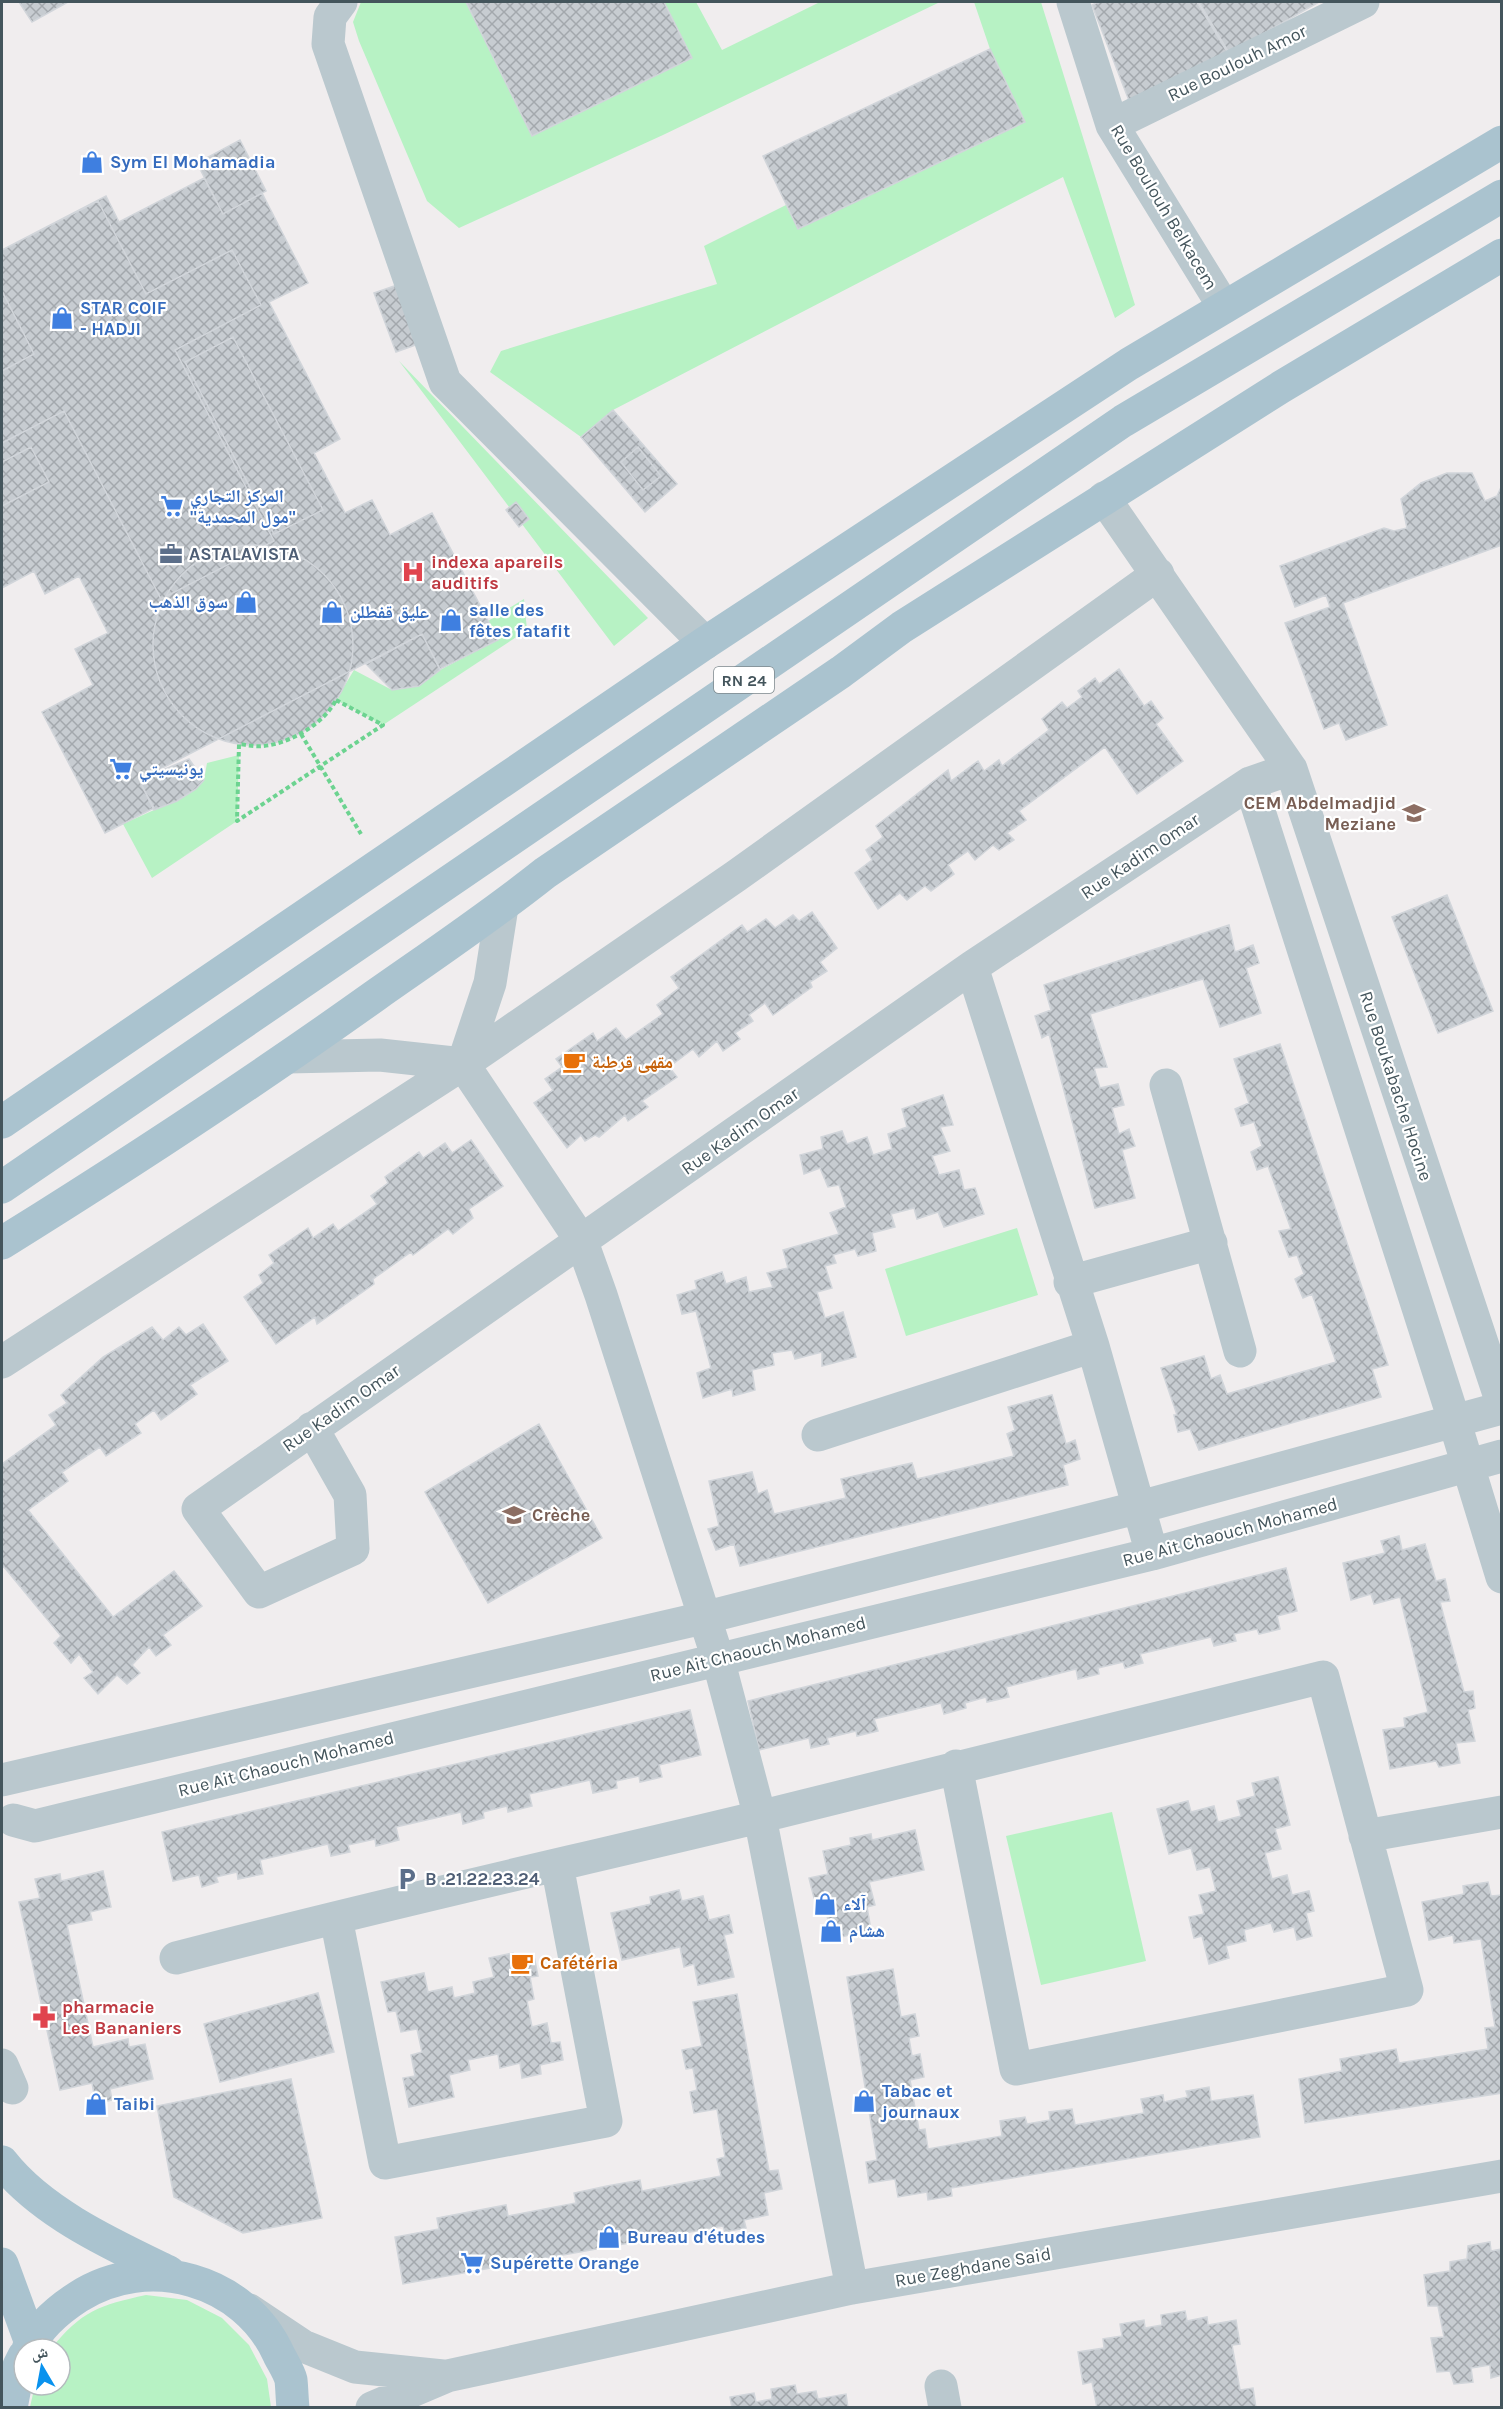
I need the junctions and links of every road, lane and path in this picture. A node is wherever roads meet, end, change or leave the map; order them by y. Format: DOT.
graph roads {
  1 [pos="341,2"];
  2 [pos="1073,2"];
  3 [pos="1363,2"];
  4 [pos="1112,125"];
  5 [pos="1502,142"];
  6 [pos="1502,195"];
  7 [pos="1502,255"];
  8 [pos="1224,307"];
  9 [pos="1104,498"];
  10 [pos="1158,574"];
  11 [pos="705,643"];
  12 [pos="301,734"];
  13 [pos="321,766"];
  14 [pos="1291,769"];
  15 [pos="1250,783"];
  16 [pos="379,864"];
  17 [pos="502,907"];
  18 [pos="972,967"];
  19 [pos="288,1058"];
  20 [pos="464,1064"];
  21 [pos="1166,1085"];
  22 [pos="2,1122"];
  23 [pos="2,1187"];
  24 [pos="582,1242"];
  25 [pos="2,1243"];
  26 [pos="1211,1243"];
  27 [pos="1070,1282"];
  28 [pos="1093,1346"];
  29 [pos="1240,1351"];
  30 [pos="2,1362"];
  31 [pos="1502,1403"];
  32 [pos="1502,1408"];
  33 [pos="1455,1423"];
  34 [pos="312,1428"];
  35 [pos="818,1435"];
  36 [pos="1502,1456"];
  37 [pos="1469,1467"];
  38 [pos="1140,1507"];
  39 [pos="1152,1554"];
  40 [pos="1502,1577"];
  41 [pos="704,1618"];
  42 [pos="718,1659"];
  43 [pos="956,1767"];
  44 [pos="2,1780"];
  45 [pos="2,1786"];
  46 [pos="1502,1812"];
  47 [pos="760,1816"];
  48 [pos="7,1829"];
  49 [pos="1365,1836"];
  50 [pos="557,1864"];
  51 [pos="336,1918"];
  52 [pos="176,1958"];
  53 [pos="2,2162"];
  54 [pos="1502,2176"];
  55 [pos="2,2264"];
  56 [pos="176,2276"];
  57 [pos="852,2288"];
  58 [pos="246,2309"];
  59 [pos="17,2337"];
  60 [pos="36,2337"];
  61 [pos="447,2376"];
  62 [pos="293,2408"];
  63 [pos="372,2408"];
  1 -- 11 [label="street"];
  2 -- 4 [label="street, Rue Boulouh Belkacem"];
  3 -- 4 [label="street, Rue Boulouh Amor"];
  4 -- 8 [label="street, Rue Boulouh Belkacem"];
  5 -- 8 [label="main road, RN 24"];
  6 -- 23 [label="main road, RN 24"];
  7 -- 9 [label="main road, RN 24"];
  8 -- 11 [label="main road, RN 24"];
  9 -- 10 [label="street, Rue Boukabache Hocine"];
  9 -- 17 [label="main road, RN 24"];
  10 -- 14 [label="street, Rue Boukabache Hocine"];
  10 -- 20 [label="street"];
  11 -- 16 [label="main road, RN 24"];
  12 -- 13 [label="path"];
  12 -- 13 [label="path"];
  12 -- 13 [label="path"];
  13 -- 16 [label="path"];
  14 -- 15 [label="street, Rue Kadim Omar"];
  14 -- 31 [label="street, Rue Boukabache Hocine"];
  15 -- 18 [label="street, Rue Kadim Omar"];
  15 -- 33 [label="street"];
  16 -- 22 [label="main road, RN 24"];
  17 -- 19 [label="main road, RN 24"];
  17 -- 20 [label="street"];
  18 -- 24 [label="street, Rue Kadim Omar"];
  18 -- 27 [label="street"];
  19 -- 20 [label="street"];
  19 -- 25 [label="main road, RN 24"];
  20 -- 24 [label="street"];
  20 -- 30 [label="street"];
  21 -- 26 [label="street"];
  24 -- 34 [label="street, Rue Kadim Omar"];
  24 -- 41 [label="street"];
  26 -- 27 [label="street"];
  26 -- 29 [label="street"];
  27 -- 28 [label="street"];
  28 -- 35 [label="street"];
  28 -- 38 [label="street"];
  32 -- 33 [label="street"];
  33 -- 37 [label="street"];
  33 -- 38 [label="street"];
  34 -- 34 [label="street, Rue Kadim Omar"];
  36 -- 37 [label="street, Rue Ait Chaouch Mohamed"];
  37 -- 39 [label="street, Rue Ait Chaouch Mohamed"];
  37 -- 40 [label="street"];
  38 -- 39 [label="street"];
  38 -- 41 [label="street"];
  39 -- 42 [label="street, Rue Ait Chaouch Mohamed"];
  41 -- 42 [label="street"];
  41 -- 44 [label="street"];
  42 -- 47 [label="street"];
  42 -- 48 [label="street, Rue Ait Chaouch Mohamed"];
  43 -- 47 [label="street"];
  43 -- 49 [label="street"];
  43 -- 49 [label="street"];
  45 -- 48 [label="street"];
  46 -- 49 [label="street"];
  47 -- 50 [label="street"];
  47 -- 57 [label="street"];
  50 -- 51 [label="street"];
  50 -- 51 [label="street"];
  51 -- 52 [label="street"];
  53 -- 56 [label="main road"];
  54 -- 57 [label="street, Rue Zeghdane Said"];
  55 -- 59 [label="main road"];
  56 -- 58 [label="main road"];
  56 -- 60 [label="main road"];
  57 -- 61 [label="street, Rue Zeghdane Said"];
  58 -- 61 [label="street"];
  58 -- 62 [label="main road"];
  61 -- 63 [label="street"];
}
